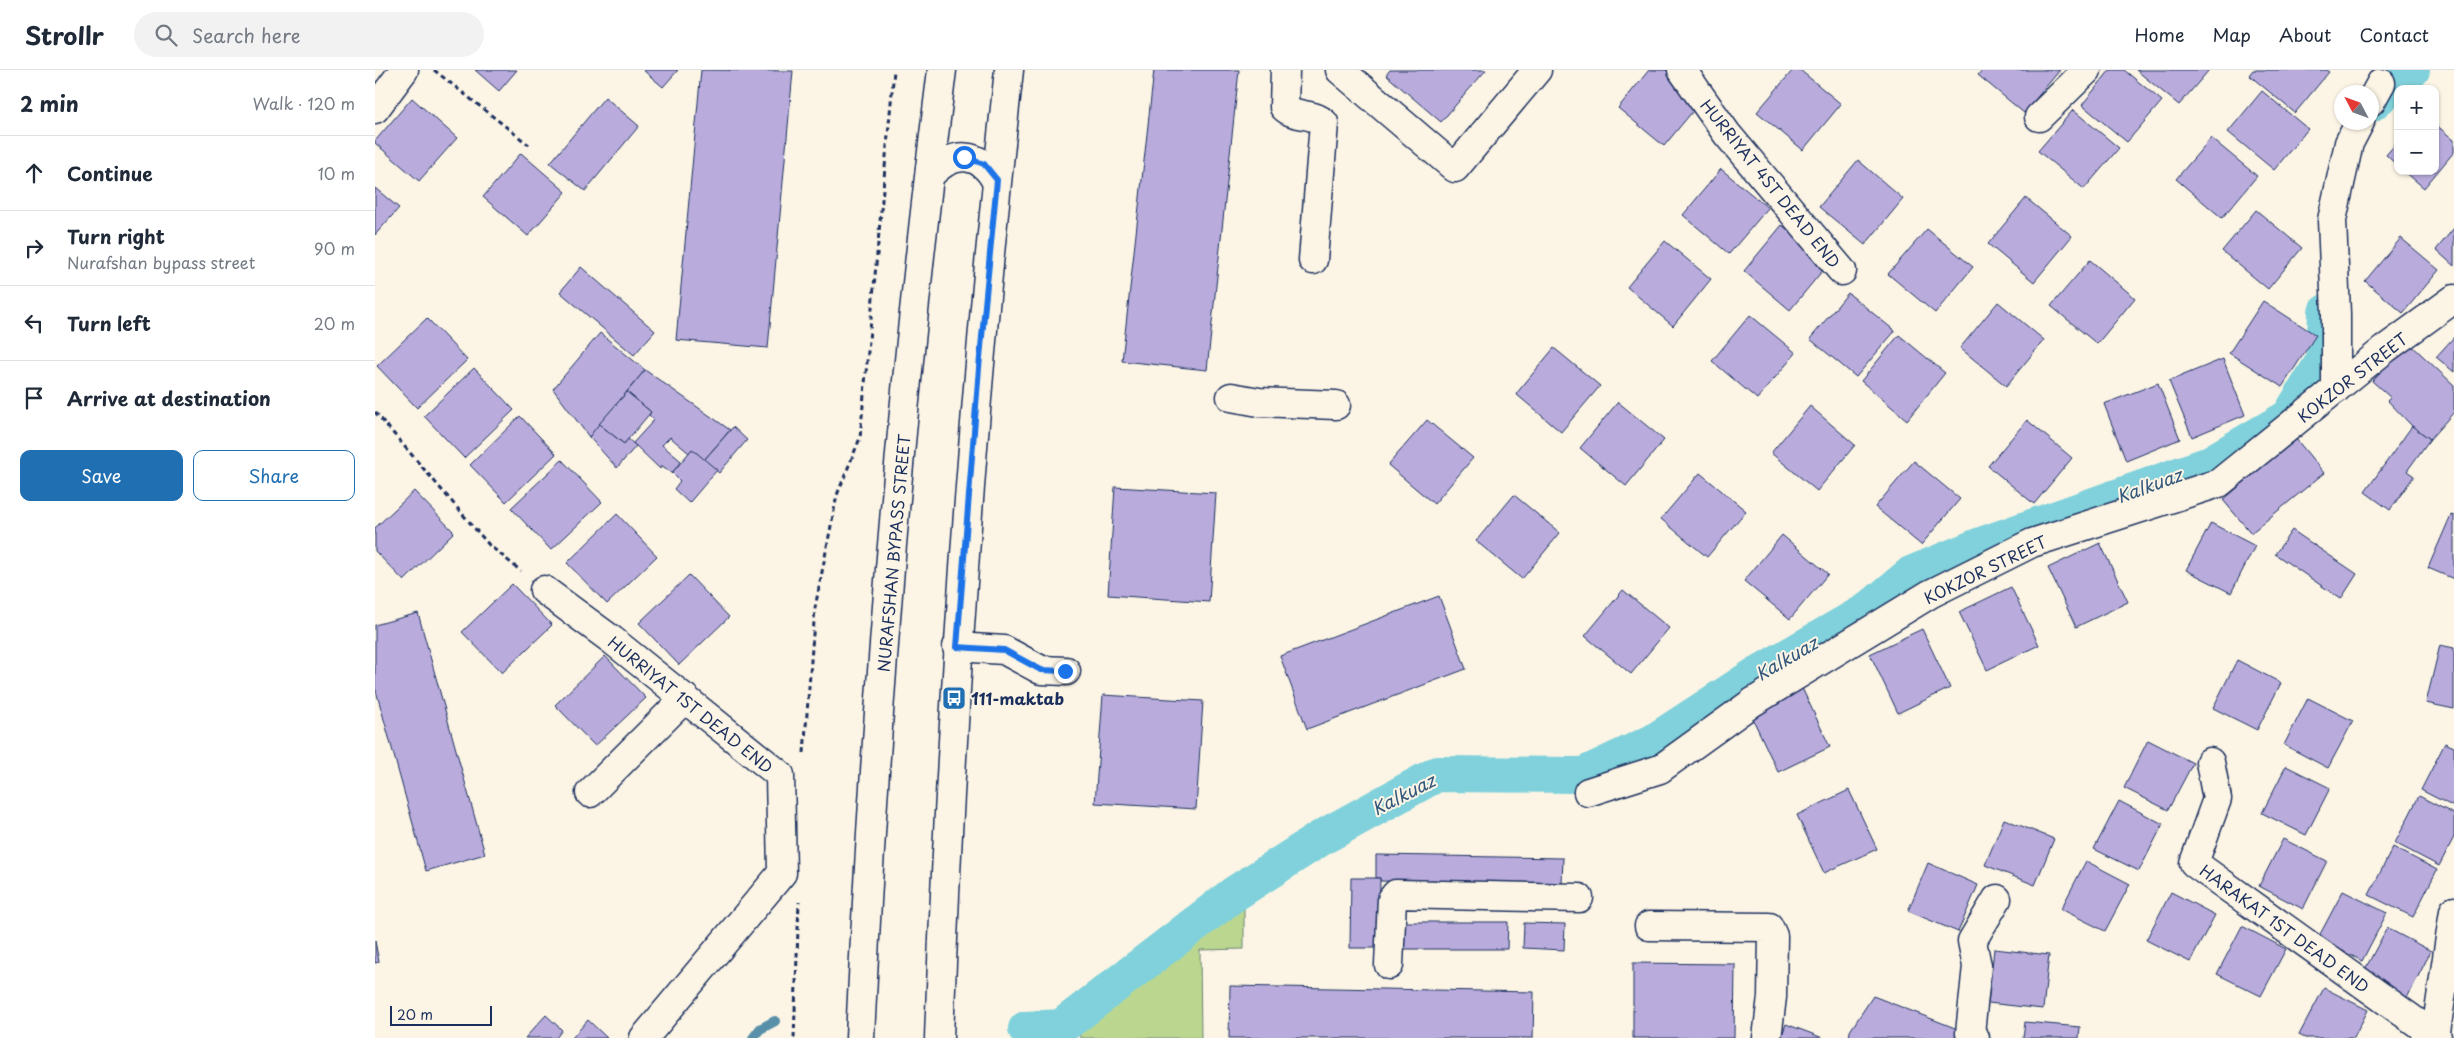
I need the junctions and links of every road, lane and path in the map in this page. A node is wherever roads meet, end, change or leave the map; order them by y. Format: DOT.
graph roads {
  1 [pos="404,70"];
  2 [pos="434,70"];
  3 [pos="894,70"];
  4 [pos="942,70"];
  5 [pos="1009,70"];
  6 [pos="1285,70"];
  7 [pos="1340,70"];
  8 [pos="1537,70"];
  9 [pos="1682,70"];
  10 [pos="2087,70"];
  11 [pos="375,109"];
  12 [pos="2039,117"];
  13 [pos="2356,130"];
  14 [pos="529,145"];
  15 [pos="930,175"];
  16 [pos="997,180"];
  17 [pos="1313,260"];
  18 [pos="1843,271"];
  19 [pos="2454,299"];
  20 [pos="2336,389"];
  21 [pos="1231,397"];
  22 [pos="1336,405"];
  23 [pos="375,412"];
  24 [pos="544,590"];
  25 [pos="957,647"];
  26 [pos="1065,671"];
  27 [pos="685,698"];
  28 [pos="804,762"];
  29 [pos="2210,762"];
  30 [pos="1588,792"];
  31 [pos="590,793"];
  32 [pos="1579,898"];
  33 [pos="1997,899"];
  34 [pos="799,900"];
  35 [pos="2454,912"];
  36 [pos="1649,926"];
  37 [pos="1389,964"];
  38 [pos="2436,1037"];
  39 [pos="644,1038"];
  40 [pos="794,1038"];
  41 [pos="860,1038"];
  42 [pos="939,1038"];
  43 [pos="1767,1038"];
  44 [pos="1975,1038"];
  1 -- 11 [label="street"];
  2 -- 14 [label="path"];
  3 -- 28 [label="path"];
  4 -- 15 [label="street, NURAFSHAN BYPASS STREET"];
  5 -- 16 [label="street"];
  6 -- 17 [label="street"];
  7 -- 8 [label="street"];
  9 -- 18 [label="street, HURRIYAT 4ST DEAD END"];
  10 -- 12 [label="street"];
  13 -- 20 [label="street"];
  15 -- 16 [label="street"];
  15 -- 41 [label="street, NURAFSHAN BYPASS STREET"];
  16 -- 25 [label="street"];
  19 -- 20 [label="street, KOKZOR STREET"];
  20 -- 30 [label="street, KOKZOR STREET"];
  21 -- 22 [label="street"];
  23 -- 24 [label="path"];
  24 -- 27 [label="street, HURRIYAT 1ST DEAD END"];
  25 -- 26 [label="street"];
  25 -- 42 [label="street"];
  27 -- 31 [label="street"];
  27 -- 39 [label="street, HURRIYAT 1ST DEAD END"];
  29 -- 38 [label="street, HARAKAT 1ST DEAD END"];
  32 -- 37 [label="street"];
  33 -- 44 [label="street"];
  34 -- 40 [label="path"];
  35 -- 38 [label="street"];
  36 -- 43 [label="street"];
}
